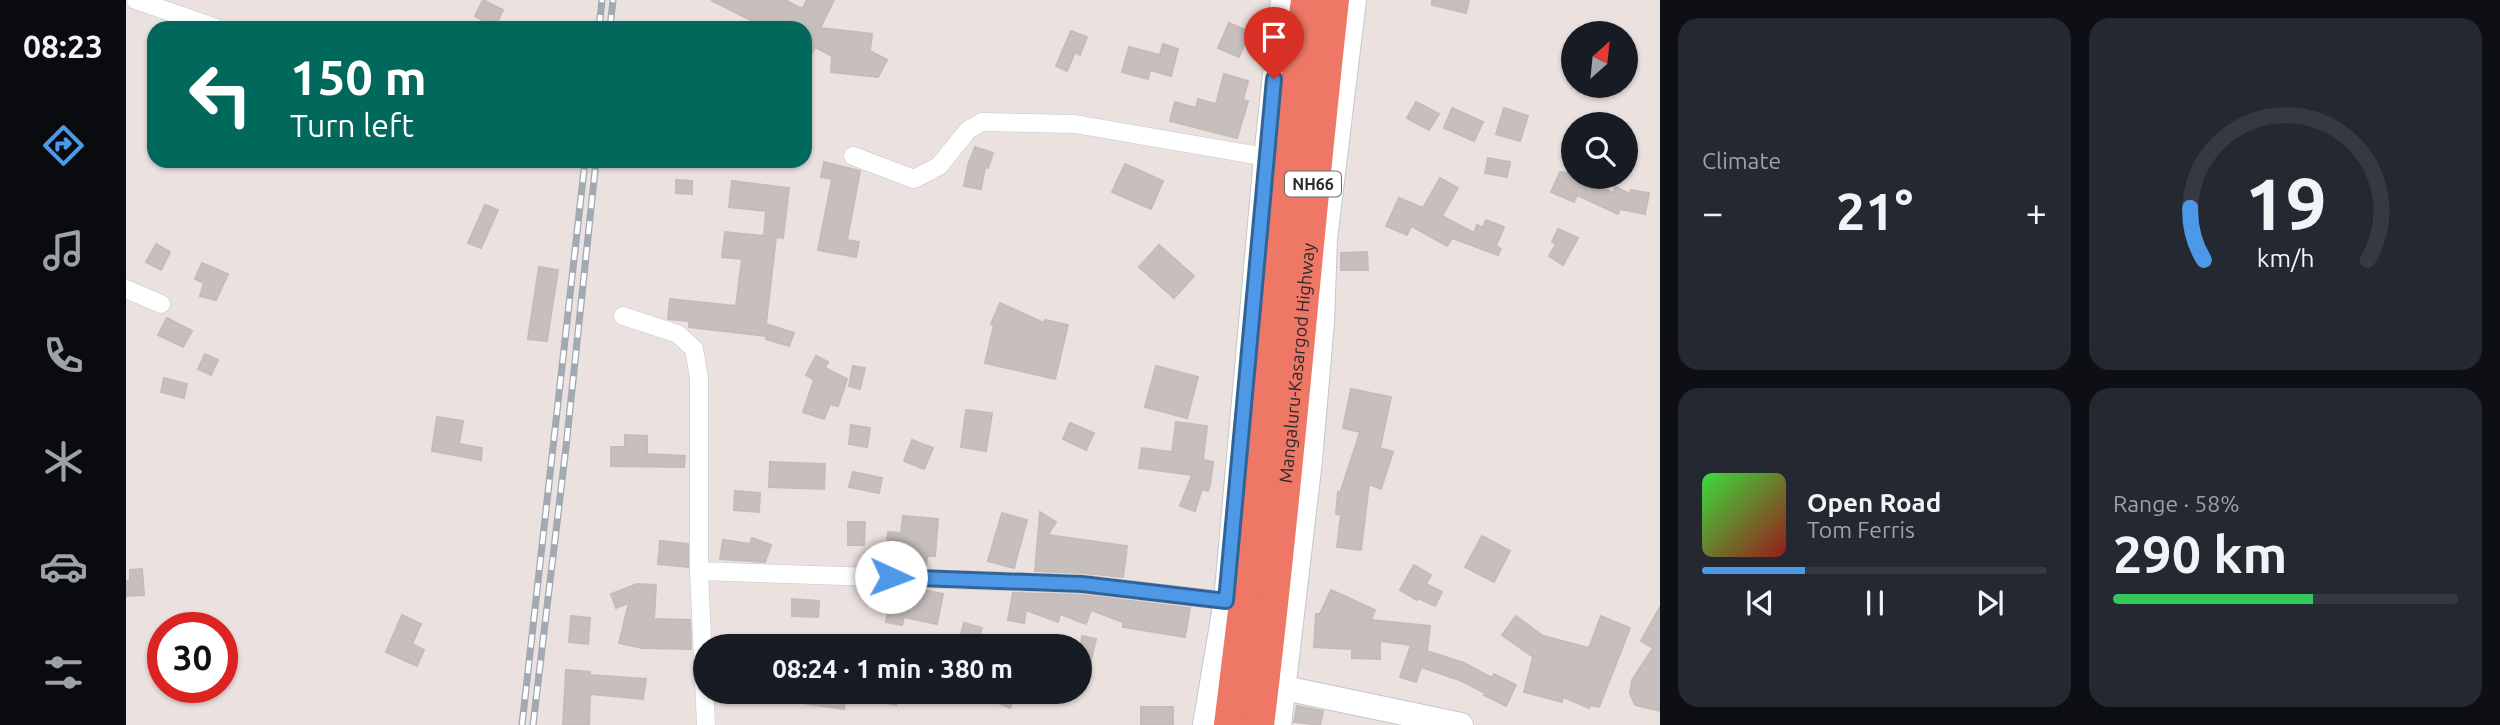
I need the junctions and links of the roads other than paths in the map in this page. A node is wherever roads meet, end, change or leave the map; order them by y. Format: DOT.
graph roads {
  1 [pos="136,0"];
  2 [pos="1283,0"];
  3 [pos="1307,0"];
  4 [pos="1333,0"];
  5 [pos="1354,0"];
  6 [pos="196,21"];
  7 [pos="853,156"];
  8 [pos="1266,157"];
  9 [pos="126,289"];
  10 [pos="161,304"];
  11 [pos="623,316"];
  12 [pos="699,571"];
  13 [pos="1226,601"];
  14 [pos="1250,681"];
  15 [pos="706,725"];
  16 [pos="1205,725"];
  17 [pos="1230,725"];
  18 [pos="1258,725"];
  19 [pos="1279,725"];
  20 [pos="1461,725"];
  1 -- 6 [label="street"];
  2 -- 8 [label="street"];
  3 -- 14 [label="highway, Mangaluru-Kasargod Highway / NH66"];
  4 -- 14 [label="highway, Mangaluru-Kasargod Highway / NH66"];
  5 -- 14 [label="street"];
  7 -- 8 [label="street"];
  8 -- 13 [label="street"];
  9 -- 10 [label="street"];
  11 -- 12 [label="street"];
  12 -- 13 [label="street"];
  12 -- 15 [label="street"];
  13 -- 14 [label="street"];
  14 -- 16 [label="street"];
  14 -- 17 [label="highway, Mangaluru-Kasargod Highway / NH66"];
  14 -- 18 [label="highway, Mangaluru-Kasargod Highway / NH66"];
  14 -- 19 [label="street"];
  14 -- 20 [label="street"];
}
